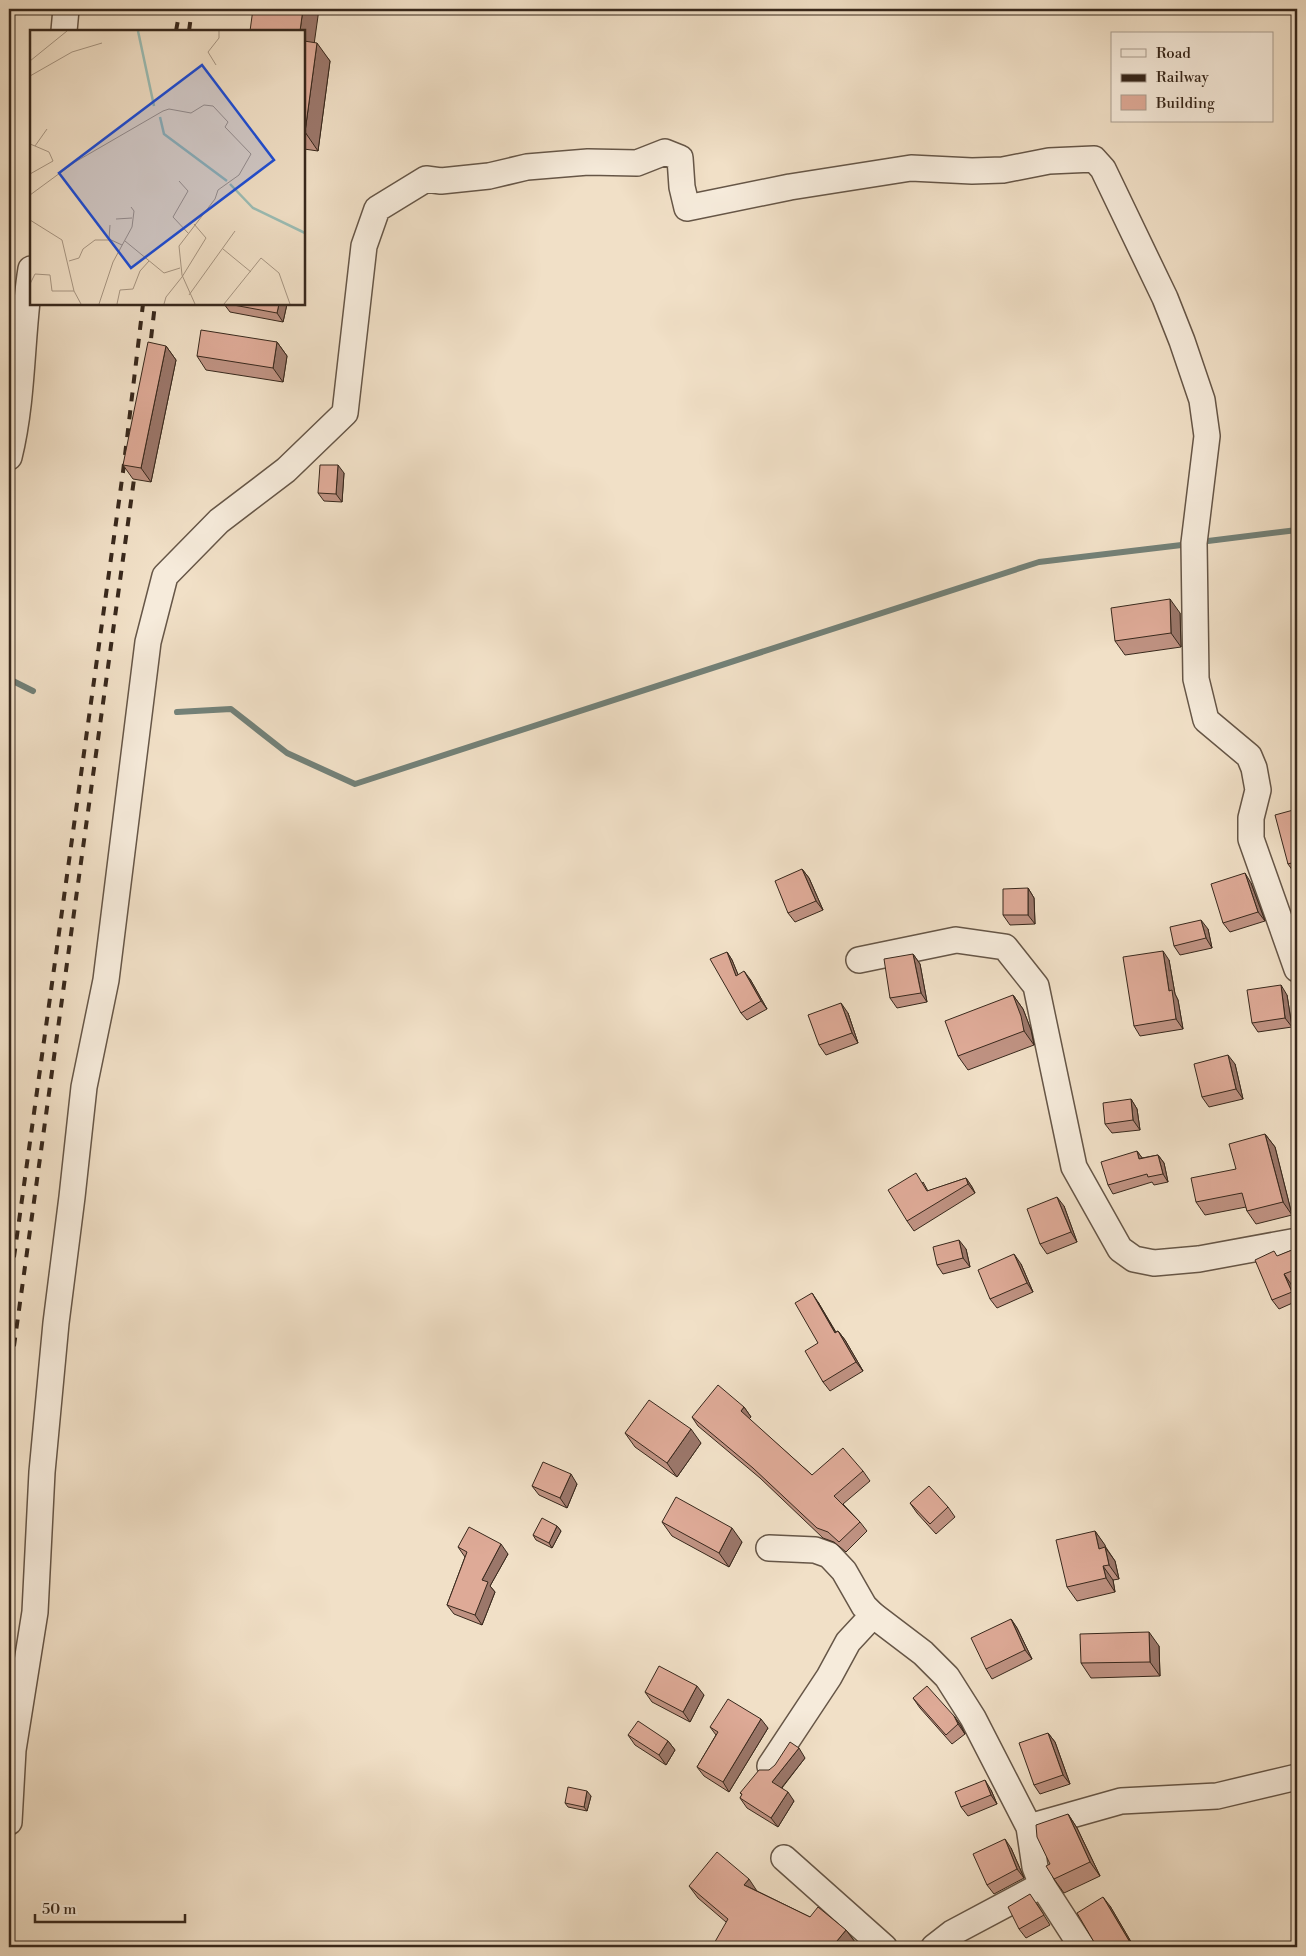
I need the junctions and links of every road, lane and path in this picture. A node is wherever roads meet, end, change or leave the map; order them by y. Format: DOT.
graph roads {
  1 [pos="66,9"];
  2 [pos="64,30"];
  3 [pos="30,275"];
  4 [pos="9,457"];
  5 [pos="859,960"];
  6 [pos="1297,969"];
  7 [pos="1297,1241"];
  8 [pos="769,1548"];
  9 [pos="873,1615"];
  10 [pos="770,1766"];
  11 [pos="1297,1777"];
  12 [pos="9,1822"];
  13 [pos="1029,1827"];
  14 [pos="784,1858"];
  15 [pos="1042,1885"];
  16 [pos="884,1947"];
  17 [pos="934,1947"];
  18 [pos="1082,1947"];
  1 -- 2 [label="street"];
  3 -- 4 [label="street"];
  5 -- 7 [label="street"];
  6 -- 12 [label="street"];
  8 -- 9 [label="street"];
  9 -- 10 [label="street"];
  9 -- 13 [label="street"];
  11 -- 13 [label="street"];
  13 -- 15 [label="street"];
  14 -- 16 [label="street"];
  15 -- 17 [label="street"];
  15 -- 18 [label="street"];
}
